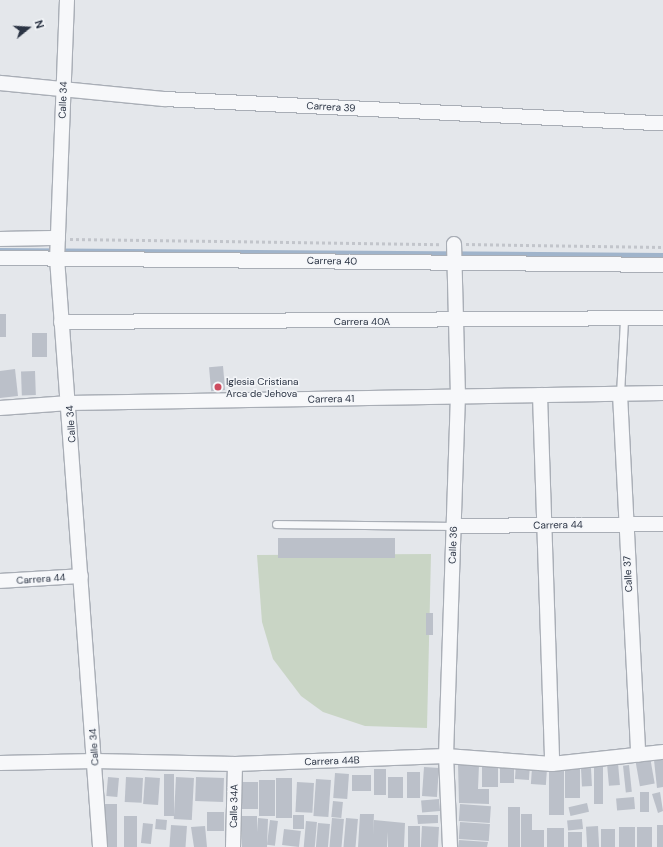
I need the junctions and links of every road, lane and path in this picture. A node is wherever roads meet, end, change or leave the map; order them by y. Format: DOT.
graph roads {
  1 [pos="67,0"];
  2 [pos="0,83"];
  3 [pos="63,89"];
  4 [pos="663,123"];
  5 [pos="0,239"];
  6 [pos="663,247"];
  7 [pos="57,248"];
  8 [pos="455,253"];
  9 [pos="0,258"];
  10 [pos="663,265"];
  11 [pos="624,318"];
  12 [pos="663,318"];
  13 [pos="61,322"];
  14 [pos="456,322"];
  15 [pos="663,393"];
  16 [pos="620,394"];
  17 [pos="540,395"];
  18 [pos="458,396"];
  19 [pos="69,404"];
  20 [pos="0,408"];
  21 [pos="276,524"];
  22 [pos="663,524"];
  23 [pos="625,525"];
  24 [pos="453,526"];
  25 [pos="544,526"];
  26 [pos="81,576"];
  27 [pos="0,581"];
  28 [pos="663,752"];
  29 [pos="638,755"];
  30 [pos="446,756"];
  31 [pos="95,761"];
  32 [pos="0,764"];
  33 [pos="235,764"];
  34 [pos="552,764"];
  35 [pos="100,847"];
  36 [pos="233,847"];
  37 [pos="450,847"];
  1 -- 3 [label="street, Calle 34"];
  2 -- 3 [label="street, Carrera 39"];
  3 -- 4 [label="street, Carrera 39"];
  3 -- 7 [label="street, Calle 34"];
  5 -- 7 [label="street"];
  6 -- 8 [label="path"];
  7 -- 8 [label="street, Carrera 40"];
  7 -- 8 [label="path"];
  7 -- 9 [label="street, Carrera 40"];
  7 -- 13 [label="street, Calle 34"];
  8 -- 10 [label="street, Carrera 40"];
  8 -- 14 [label="street, Calle 36"];
  11 -- 12 [label="street, Carrera 40A"];
  11 -- 14 [label="street, Carrera 40A"];
  11 -- 16 [label="lane"];
  13 -- 14 [label="street, Carrera 40A"];
  13 -- 19 [label="street, Calle 34"];
  14 -- 18 [label="street, Calle 36"];
  15 -- 16 [label="street, Carrera 41"];
  16 -- 17 [label="street, Carrera 41"];
  16 -- 23 [label="street, Calle 37"];
  17 -- 18 [label="street, Carrera 41"];
  17 -- 25 [label="street"];
  18 -- 19 [label="street, Carrera 41"];
  18 -- 24 [label="street, Calle 36"];
  19 -- 20 [label="street, Carrera 41"];
  19 -- 26 [label="street, Calle 34"];
  21 -- 24 [label="lane"];
  22 -- 23 [label="street, Carrera 44"];
  23 -- 25 [label="street, Carrera 44"];
  23 -- 29 [label="street, Calle 37"];
  24 -- 25 [label="street, Carrera 44"];
  24 -- 30 [label="street, Calle 36"];
  25 -- 34 [label="street"];
  26 -- 27 [label="street, Carrera 44"];
  26 -- 31 [label="street, Calle 34"];
  28 -- 29 [label="street, Carrera 44B"];
  29 -- 34 [label="street, Carrera 44B"];
  30 -- 33 [label="street, Carrera 44B"];
  30 -- 34 [label="street, Carrera 44B"];
  30 -- 37 [label="street, Calle 36"];
  31 -- 32 [label="street, Carrera 44B"];
  31 -- 33 [label="street, Carrera 44B"];
  31 -- 35 [label="street, Calle 34"];
  33 -- 36 [label="street, Calle 34A"];
}
